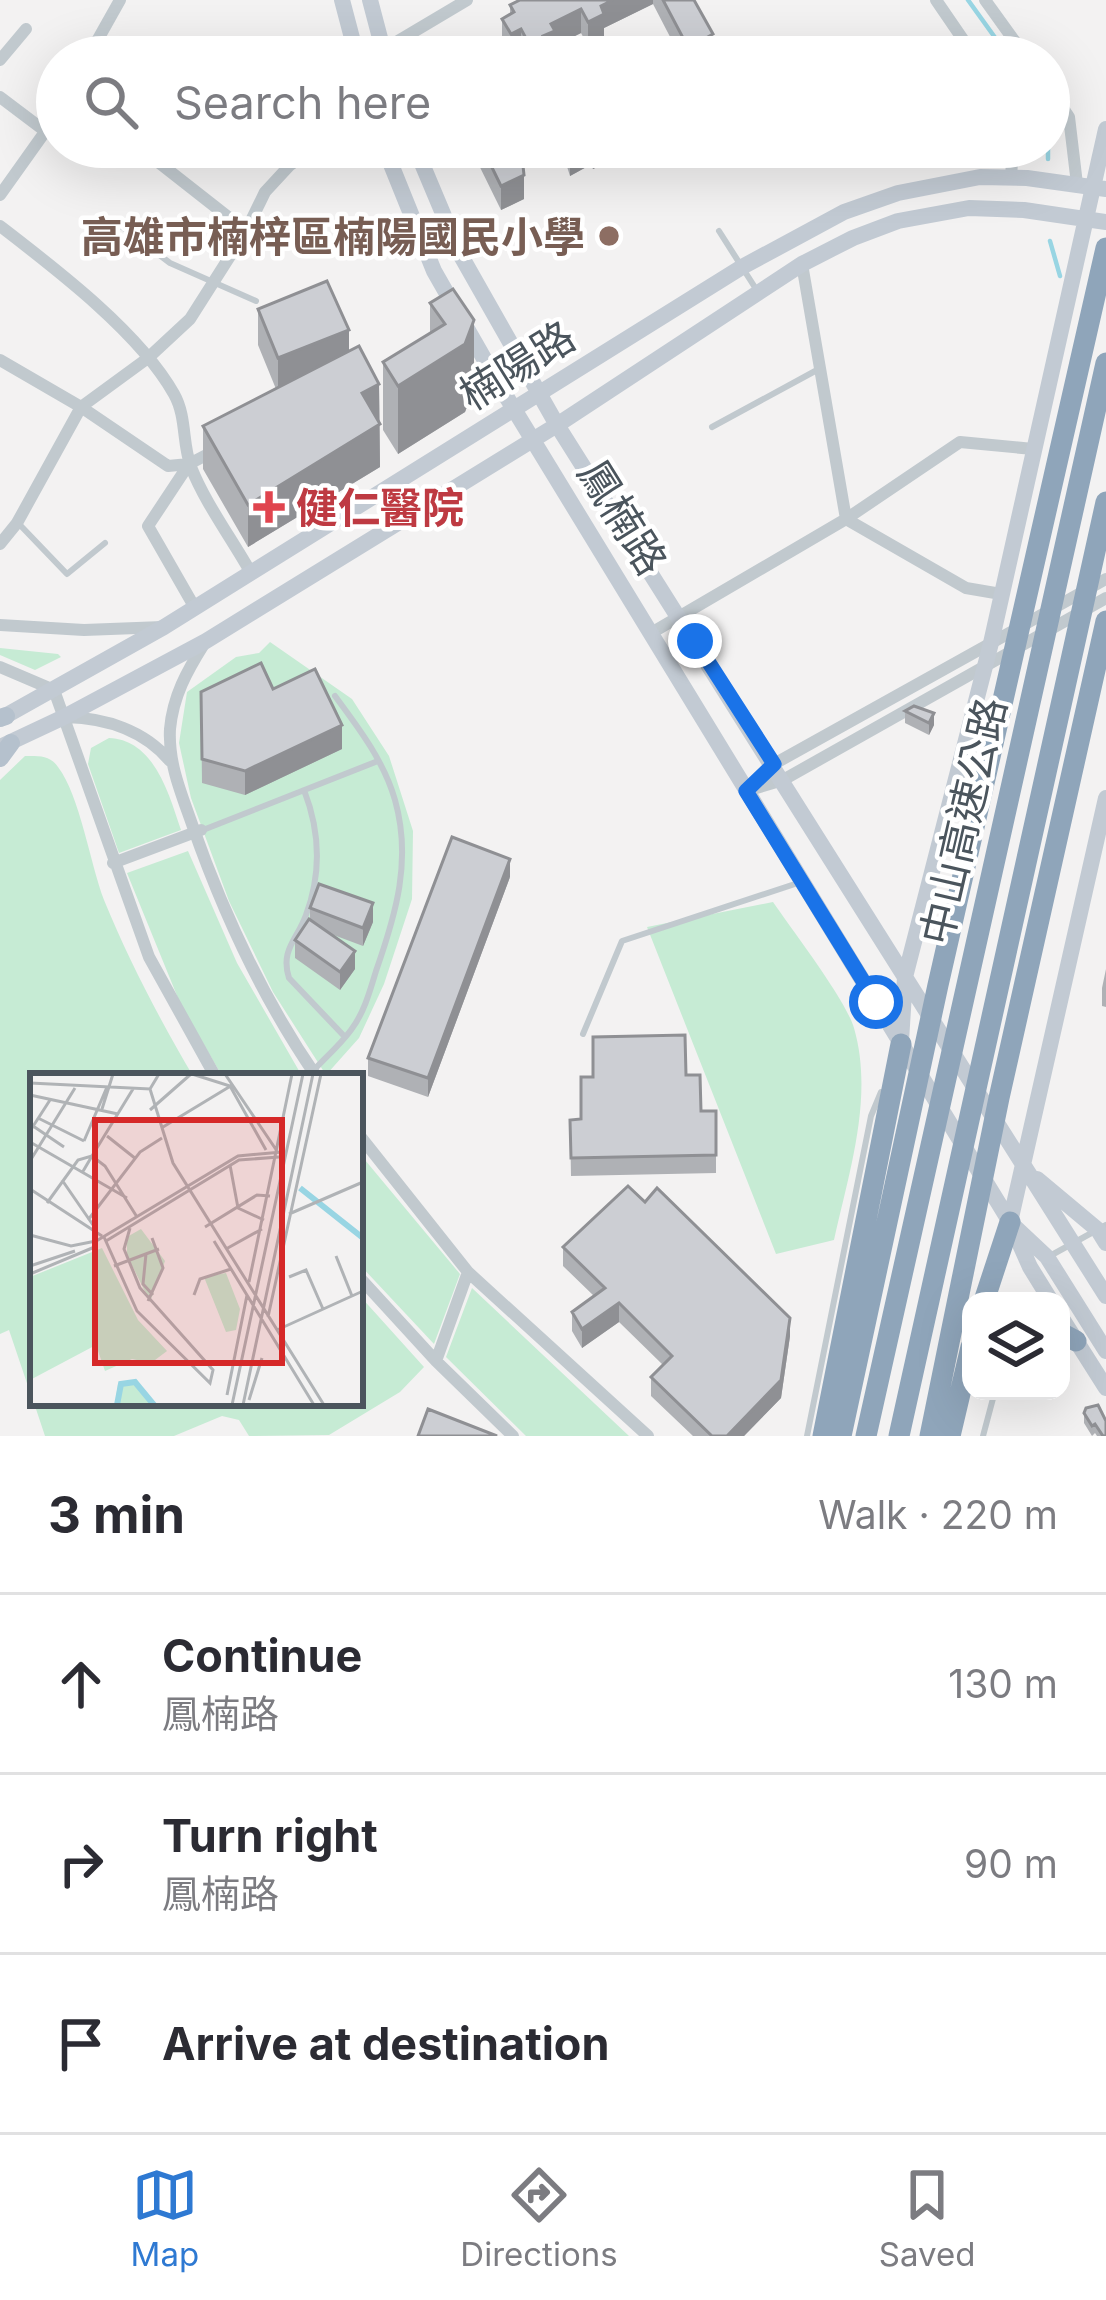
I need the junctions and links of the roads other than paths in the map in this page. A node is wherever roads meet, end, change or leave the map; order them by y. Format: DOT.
graph roads {
  1 [pos="120,0"];
  2 [pos="342,0"];
  3 [pos="370,0"];
  4 [pos="466,0"];
  5 [pos="936,0"];
  6 [pos="985,0"];
  7 [pos="26,29"];
  8 [pos="100,36"];
  9 [pos="351,36"];
  10 [pos="380,36"];
  11 [pos="410,36"];
  12 [pos="961,36"];
  13 [pos="1011,36"];
  14 [pos="0,60"];
  15 [pos="0,98"];
  16 [pos="1070,118"];
  17 [pos="36,124"];
  18 [pos="1106,130"];
  19 [pos="36,144"];
  20 [pos="166,168"];
  21 [pos="287,168"];
  22 [pos="392,168"];
  23 [pos="424,168"];
  24 [pos="1012,168"];
  25 [pos="1011,176"];
  26 [pos="1092,187"];
  27 [pos="0,195"];
  28 [pos="1087,219"];
  29 [pos="1106,222"];
  30 [pos="117,223"];
  31 [pos="0,226"];
  32 [pos="246,231"];
  33 [pos="719,231"];
  34 [pos="1105,252"];
  35 [pos="802,264"];
  36 [pos="742,267"];
  37 [pos="214,284"];
  38 [pos="758,292"];
  39 [pos="256,301"];
  40 [pos="148,358"];
  41 [pos="0,360"];
  42 [pos="1106,363"];
  43 [pos="820,369"];
  44 [pos="539,394"];
  45 [pos="81,407"];
  46 [pos="513,410"];
  47 [pos="557,424"];
  48 [pos="712,427"];
  49 [pos="237,438"];
  50 [pos="532,440"];
  51 [pos="1033,448"];
  52 [pos="189,464"];
  53 [pos="1106,502"];
  54 [pos="846,519"];
  55 [pos="17,523"];
  56 [pos="105,543"];
  57 [pos="0,544"];
  58 [pos="251,573"];
  59 [pos="1098,578"];
  60 [pos="1001,594"];
  61 [pos="1106,598"];
  62 [pos="194,608"];
  63 [pos="680,618"];
  64 [pos="1106,623"];
  65 [pos="0,625"];
  66 [pos="164,626"];
  67 [pos="652,632"];
  68 [pos="206,641"];
  69 [pos="991,643"];
  70 [pos="0,667"];
  71 [pos="984,667"];
  72 [pos="54,690"];
  73 [pos="335,696"];
  74 [pos="2,716"];
  75 [pos="64,717"];
  76 [pos="4,749"];
  77 [pos="378,760"];
  78 [pos="171,763"];
  79 [pos="779,772"];
  80 [pos="304,790"];
  81 [pos="746,791"];
  82 [pos="1106,798"];
  83 [pos="198,831"];
  84 [pos="113,862"];
  85 [pos="804,881"];
  86 [pos="905,977"];
  87 [pos="583,1034"];
  88 [pos="345,1037"];
  89 [pos="901,1045"];
  90 [pos="212,1073"];
  91 [pos="313,1073"];
  92 [pos="315,1073"];
  93 [pos="363,1140"];
  94 [pos="1023,1167"];
  95 [pos="1010,1222"];
  96 [pos="1103,1233"];
  97 [pos="1073,1244"];
  98 [pos="1047,1258"];
  99 [pos="1030,1268"];
  100 [pos="468,1272"];
  101 [pos="363,1281"];
  102 [pos="987,1292"];
  103 [pos="1045,1292"];
  104 [pos="1106,1296"];
  105 [pos="1070,1343"];
  106 [pos="1106,1351"];
  107 [pos="436,1361"];
  108 [pos="1106,1388"];
  109 [pos="962,1394"];
  110 [pos="968,1400"];
  111 [pos="993,1400"];
  112 [pos="513,1436"];
  113 [pos="648,1436"];
  114 [pos="807,1436"];
  115 [pos="823,1436"];
  116 [pos="842,1436"];
  117 [pos="866,1436"];
  118 [pos="899,1436"];
  119 [pos="930,1436"];
  120 [pos="954,1436"];
  121 [pos="983,1436"];
  1 -- 8 [label="street"];
  2 -- 9 [label="street"];
  3 -- 10 [label="street"];
  4 -- 11 [label="street"];
  5 -- 12 [label="street"];
  6 -- 13 [label="street"];
  7 -- 14 [label="street"];
  15 -- 17 [label="street"];
  16 -- 26 [label="street"];
  18 -- 26 [label="street"];
  19 -- 27 [label="street"];
  20 -- 32 [label="street"];
  21 -- 32 [label="street"];
  22 -- 46 [label="street, 鳳楠路"];
  23 -- 44 [label="street, 鳳楠路"];
  24 -- 25 [label="street"];
  25 -- 26 [label="street, 楠陽路"];
  25 -- 36 [label="street, 楠陽路"];
  26 -- 28 [label="street"];
  28 -- 29 [label="street, 楠陽路"];
  28 -- 35 [label="street, 楠陽路"];
  28 -- 51 [label="street"];
  30 -- 37 [label="lane"];
  31 -- 40 [label="street"];
  32 -- 37 [label="street"];
  33 -- 36 [label="lane"];
  34 -- 116 [label="highway"];
  35 -- 38 [label="street, 楠陽路"];
  35 -- 43 [label="street"];
  36 -- 38 [label="lane"];
  36 -- 44 [label="street, 楠陽路"];
  37 -- 39 [label="lane"];
  37 -- 40 [label="street"];
  38 -- 47 [label="street, 楠陽路"];
  40 -- 45 [label="street"];
  40 -- 52 [label="street"];
  41 -- 45 [label="street"];
  42 -- 117 [label="highway, 中山高速公路"];
  43 -- 48 [label="lane"];
  43 -- 54 [label="street"];
  44 -- 46 [label="street, 楠陽路"];
  44 -- 47 [label="street, 鳳楠路"];
  45 -- 52 [label="street"];
  45 -- 55 [label="street"];
  46 -- 50 [label="street, 鳳楠路"];
  46 -- 58 [label="street, 楠陽路"];
  47 -- 50 [label="street, 楠陽路"];
  47 -- 63 [label="street, 鳳楠路"];
  49 -- 52 [label="street"];
  50 -- 67 [label="street, 鳳楠路"];
  50 -- 68 [label="street, 楠陽路"];
  51 -- 54 [label="street"];
  51 -- 60 [label="street"];
  52 -- 58 [label="street"];
  52 -- 62 [label="street"];
  53 -- 59 [label="highway, 中山高速公路"];
  54 -- 60 [label="street"];
  54 -- 63 [label="street"];
  55 -- 56 [label="lane"];
  55 -- 57 [label="street"];
  58 -- 62 [label="street, 楠陽路"];
  59 -- 69 [label="street"];
  59 -- 118 [label="highway, 中山高速公路"];
  60 -- 69 [label="street"];
  61 -- 71 [label="street"];
  62 -- 66 [label="street, 楠陽路"];
  63 -- 67 [label="street"];
  63 -- 79 [label="street, 鳳楠路"];
  64 -- 119 [label="highway"];
  65 -- 66 [label="street"];
  66 -- 72 [label="street, 楠陽路"];
  67 -- 81 [label="street, 鳳楠路"];
  68 -- 75 [label="street, 楠陽路"];
  68 -- 78 [label="street"];
  69 -- 71 [label="street"];
  69 -- 79 [label="street"];
  70 -- 72 [label="street"];
  71 -- 79 [label="street"];
  71 -- 86 [label="street"];
  72 -- 74 [label="street, 楠陽路"];
  72 -- 75 [label="street"];
  73 -- 77 [label="lane"];
  75 -- 76 [label="street, 楠陽路"];
  75 -- 78 [label="street"];
  75 -- 84 [label="street"];
  77 -- 80 [label="lane"];
  77 -- 88 [label="lane"];
  78 -- 83 [label="street"];
  79 -- 81 [label="street"];
  79 -- 86 [label="street, 鳳楠路"];
  80 -- 83 [label="lane"];
  80 -- 88 [label="lane"];
  81 -- 85 [label="street, 鳳楠路"];
  82 -- 94 [label="street"];
  83 -- 84 [label="street"];
  83 -- 91 [label="street"];
  84 -- 90 [label="street"];
  85 -- 87 [label="lane"];
  85 -- 89 [label="street, 鳳楠路"];
  86 -- 89 [label="street"];
  86 -- 94 [label="street, 鳳楠路"];
  88 -- 92 [label="lane"];
  89 -- 95 [label="street, 鳳楠路"];
  89 -- 114 [label="lane"];
  89 -- 115 [label="highway"];
  93 -- 100 [label="street"];
  94 -- 95 [label="street"];
  94 -- 96 [label="street"];
  94 -- 97 [label="street, 鳳楠路"];
  95 -- 98 [label="street"];
  95 -- 99 [label="street"];
  95 -- 102 [label="highway"];
  96 -- 97 [label="lane"];
  97 -- 98 [label="lane"];
  97 -- 104 [label="street, 鳳楠路"];
  98 -- 99 [label="lane"];
  98 -- 106 [label="street"];
  99 -- 103 [label="street"];
  100 -- 107 [label="street"];
  100 -- 113 [label="street"];
  101 -- 107 [label="street"];
  105 -- 108 [label="street"];
  107 -- 112 [label="street"];
  109 -- 120 [label="highway"];
  110 -- 120 [label="highway"];
  111 -- 121 [label="lane"];
}
